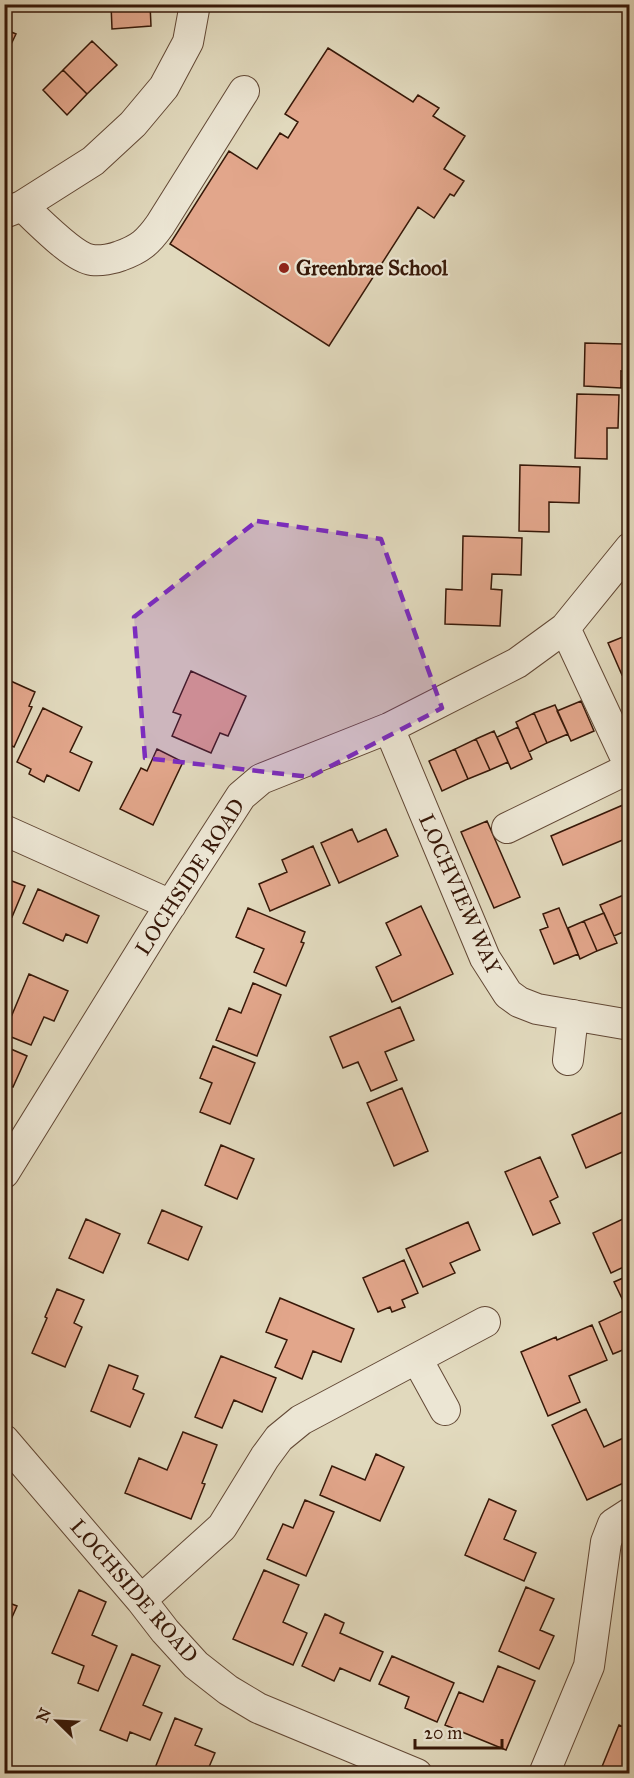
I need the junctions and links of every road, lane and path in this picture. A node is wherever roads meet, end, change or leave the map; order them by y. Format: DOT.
graph roads {
  1 [pos="195,4"];
  2 [pos="243,91"];
  3 [pos="14,209"];
  4 [pos="630,548"];
  5 [pos="565,628"];
  6 [pos="388,728"];
  7 [pos="630,767"];
  8 [pos="507,828"];
  9 [pos="4,830"];
  10 [pos="171,905"];
  11 [pos="573,1015"];
  12 [pos="630,1025"];
  13 [pos="568,1060"];
  14 [pos="4,1173"];
  15 [pos="485,1322"];
  16 [pos="417,1359"];
  17 [pos="445,1410"];
  18 [pos="4,1440"];
  19 [pos="630,1513"];
  20 [pos="141,1600"];
  21 [pos="417,1773"];
  22 [pos="544,1773"];
  1 -- 3 [label="street"];
  2 -- 3 [label="street"];
  4 -- 5 [label="street, LOCHSIDE ROAD"];
  5 -- 6 [label="street, LOCHSIDE ROAD"];
  5 -- 7 [label="street"];
  6 -- 10 [label="street, LOCHSIDE ROAD"];
  6 -- 11 [label="street, LOCHVIEW WAY"];
  7 -- 8 [label="street"];
  9 -- 10 [label="street"];
  10 -- 14 [label="street, LOCHSIDE ROAD"];
  11 -- 12 [label="street, LOCHVIEW WAY"];
  11 -- 13 [label="street"];
  15 -- 16 [label="street"];
  16 -- 17 [label="street"];
  16 -- 20 [label="street"];
  18 -- 20 [label="street, LOCHSIDE ROAD"];
  19 -- 22 [label="street"];
  20 -- 21 [label="street, LOCHSIDE ROAD"];
}
